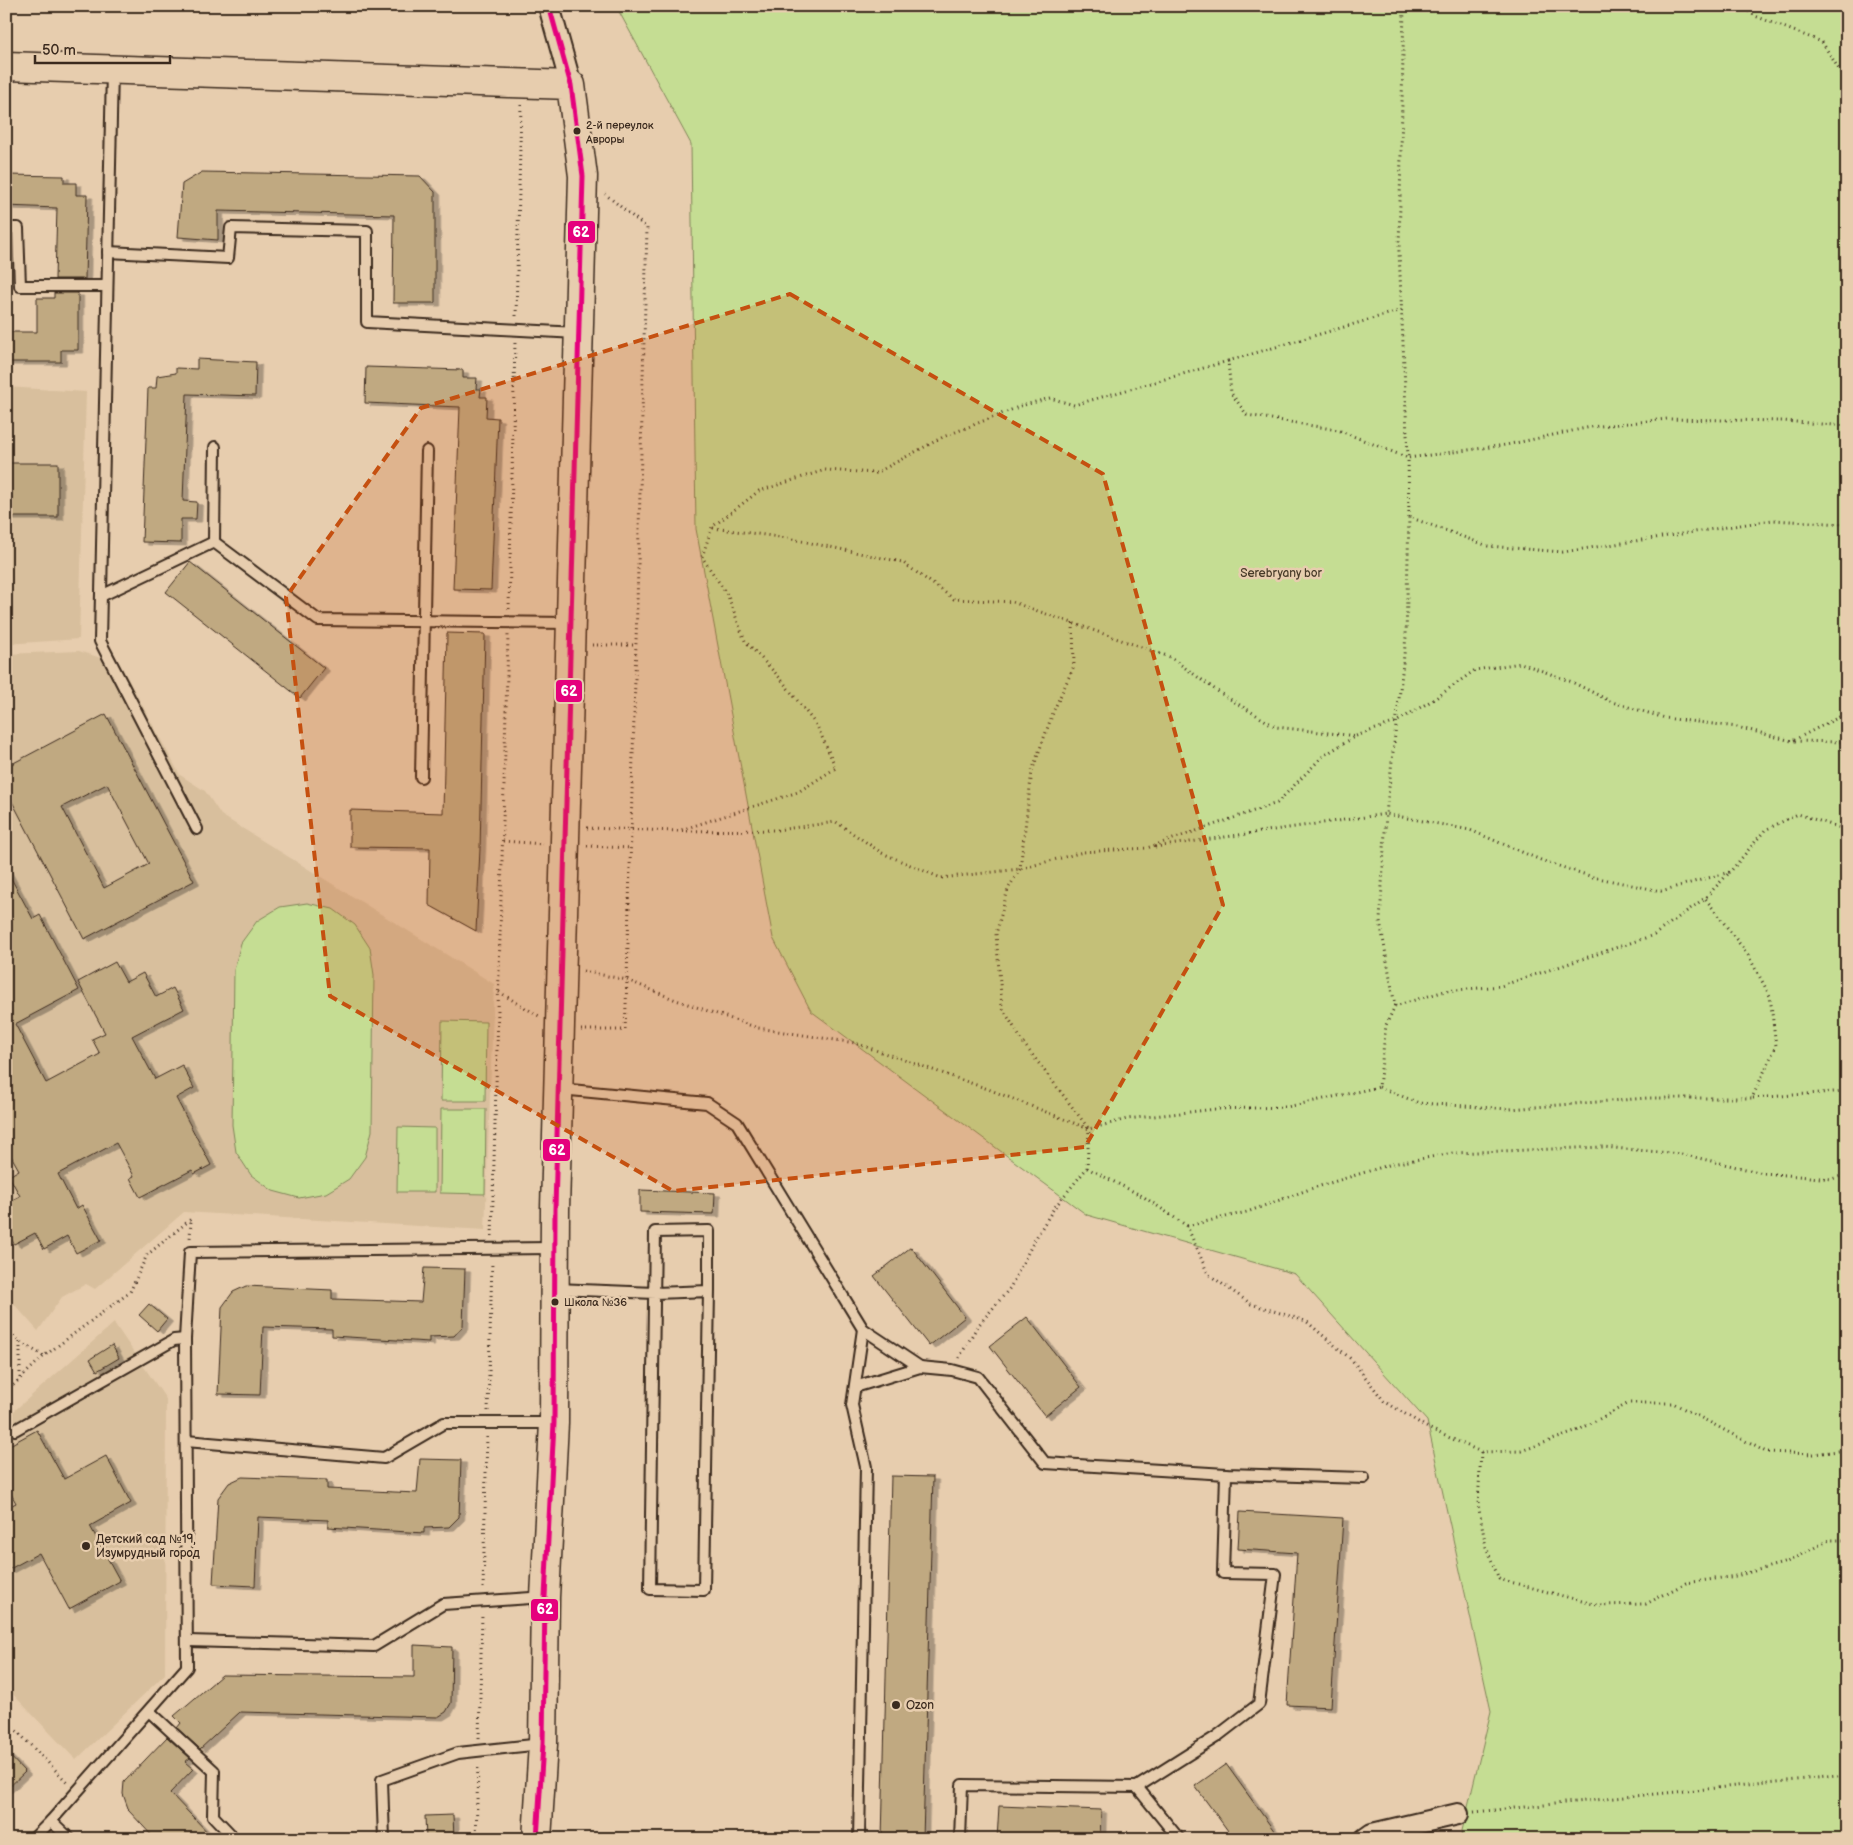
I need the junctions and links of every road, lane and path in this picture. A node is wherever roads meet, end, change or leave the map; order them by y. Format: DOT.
graph roads {
  1 [pos="549,6"];
  2 [pos="1404,6"];
  3 [pos="1740,6"];
  4 [pos="6,66"];
  5 [pos="112,70"];
  6 [pos="1847,82"];
  7 [pos="521,83"];
  8 [pos="571,85"];
  9 [pos="583,176"];
  10 [pos="6,228"];
  11 [pos="108,252"];
  12 [pos="107,286"];
  13 [pos="1402,310"];
  14 [pos="515,330"];
  15 [pos="579,334"];
  16 [pos="1228,361"];
  17 [pos="1847,426"];
  18 [pos="215,447"];
  19 [pos="427,451"];
  20 [pos="1408,458"];
  21 [pos="1409,517"];
  22 [pos="1847,526"];
  23 [pos="712,527"];
  24 [pos="214,542"];
  25 [pos="101,596"];
  26 [pos="426,621"];
  27 [pos="508,622"];
  28 [pos="1073,623"];
  29 [pos="571,634"];
  30 [pos="636,645"];
  31 [pos="1847,713"];
  32 [pos="1396,722"];
  33 [pos="1356,736"];
  34 [pos="1792,741"];
  35 [pos="1847,742"];
  36 [pos="421,777"];
  37 [pos="1386,814"];
  38 [pos="566,827"];
  39 [pos="197,829"];
  40 [pos="631,830"];
  41 [pos="1847,830"];
  42 [pos="678,831"];
  43 [pos="1147,848"];
  44 [pos="1020,869"];
  45 [pos="1730,872"];
  46 [pos="1705,898"];
  47 [pos="562,967"];
  48 [pos="628,980"];
  49 [pos="499,992"];
  50 [pos="1395,1006"];
  51 [pos="560,1030"];
  52 [pos="1379,1087"];
  53 [pos="559,1089"];
  54 [pos="1847,1091"];
  55 [pos="1752,1098"];
  56 [pos="1089,1129"];
  57 [pos="1087,1168"];
  58 [pos="1847,1174"];
  59 [pos="1187,1226"];
  60 [pos="556,1248"];
  61 [pos="492,1249"];
  62 [pos="190,1252"];
  63 [pos="555,1289"];
  64 [pos="709,1292"];
  65 [pos="655,1293"];
  66 [pos="6,1328"];
  67 [pos="863,1329"];
  68 [pos="185,1339"];
  69 [pos="20,1342"];
  70 [pos="44,1356"];
  71 [pos="920,1367"];
  72 [pos="952,1370"];
  73 [pos="20,1379"];
  74 [pos="855,1387"];
  75 [pos="6,1392"];
  76 [pos="488,1423"];
  77 [pos="554,1423"];
  78 [pos="16,1430"];
  79 [pos="186,1441"];
  80 [pos="1847,1450"];
  81 [pos="1481,1452"];
  82 [pos="1226,1474"];
  83 [pos="1364,1478"];
  84 [pos="1847,1540"];
  85 [pos="546,1597"];
  86 [pos="483,1602"];
  87 [pos="188,1641"];
  88 [pos="149,1711"];
  89 [pos="6,1720"];
  90 [pos="543,1744"];
  91 [pos="479,1751"];
  92 [pos="1847,1775"];
  93 [pos="1137,1787"];
  94 [pos="76,1792"];
  95 [pos="1458,1814"];
  96 [pos="51,1821"];
  97 [pos="33,1839"];
  98 [pos="70,1839"];
  99 [pos="235,1839"];
  100 [pos="384,1839"];
  101 [pos="476,1839"];
  102 [pos="537,1839"];
  103 [pos="859,1839"];
  104 [pos="960,1839"];
  105 [pos="1179,1839"];
  106 [pos="1365,1839"];
  1 -- 8 [label="street"];
  2 -- 13 [label="path"];
  3 -- 6 [label="path"];
  4 -- 5 [label="street"];
  5 -- 7 [label="street"];
  5 -- 11 [label="lane"];
  7 -- 8 [label="street"];
  7 -- 14 [label="path"];
  8 -- 9 [label="street"];
  9 -- 15 [label="street"];
  9 -- 30 [label="path"];
  10 -- 12 [label="lane"];
  11 -- 12 [label="lane"];
  11 -- 14 [label="lane"];
  12 -- 25 [label="lane"];
  13 -- 16 [label="path"];
  13 -- 20 [label="path"];
  14 -- 15 [label="lane"];
  14 -- 27 [label="path"];
  15 -- 29 [label="street"];
  16 -- 20 [label="path"];
  16 -- 23 [label="path"];
  17 -- 20 [label="path"];
  18 -- 24 [label="lane"];
  19 -- 26 [label="lane"];
  20 -- 21 [label="path"];
  21 -- 22 [label="path"];
  21 -- 32 [label="path"];
  23 -- 28 [label="path"];
  23 -- 42 [label="path"];
  24 -- 25 [label="lane"];
  24 -- 26 [label="lane"];
  25 -- 39 [label="lane"];
  26 -- 27 [label="lane"];
  26 -- 36 [label="lane"];
  27 -- 29 [label="lane"];
  27 -- 49 [label="path"];
  28 -- 33 [label="path"];
  28 -- 44 [label="path"];
  29 -- 30 [label="path"];
  29 -- 38 [label="street"];
  30 -- 40 [label="path"];
  31 -- 34 [label="path"];
  32 -- 33 [label="path"];
  32 -- 34 [label="path"];
  32 -- 37 [label="path"];
  33 -- 43 [label="path"];
  34 -- 35 [label="path"];
  37 -- 43 [label="path"];
  37 -- 45 [label="path"];
  37 -- 50 [label="path"];
  38 -- 40 [label="path"];
  38 -- 47 [label="street"];
  40 -- 42 [label="path"];
  40 -- 48 [label="path"];
  41 -- 45 [label="path"];
  42 -- 44 [label="path"];
  43 -- 44 [label="path"];
  44 -- 56 [label="path"];
  45 -- 46 [label="path"];
  46 -- 50 [label="path"];
  46 -- 55 [label="path"];
  47 -- 48 [label="path"];
  47 -- 51 [label="street"];
  48 -- 51 [label="path"];
  48 -- 56 [label="path"];
  49 -- 51 [label="path"];
  49 -- 61 [label="path"];
  50 -- 52 [label="path"];
  51 -- 53 [label="street"];
  52 -- 55 [label="path"];
  52 -- 56 [label="path"];
  53 -- 60 [label="street"];
  53 -- 67 [label="lane"];
  54 -- 55 [label="path"];
  56 -- 57 [label="path"];
  57 -- 59 [label="path"];
  57 -- 72 [label="path"];
  58 -- 59 [label="path"];
  59 -- 81 [label="path"];
  60 -- 61 [label="lane"];
  60 -- 63 [label="street"];
  61 -- 62 [label="lane"];
  61 -- 76 [label="path"];
  62 -- 68 [label="lane"];
  62 -- 70 [label="path"];
  63 -- 65 [label="lane"];
  63 -- 77 [label="street"];
  64 -- 65 [label="lane"];
  64 -- 65 [label="lane"];
  64 -- 65 [label="lane"];
  66 -- 69 [label="path"];
  67 -- 71 [label="lane"];
  67 -- 74 [label="lane"];
  68 -- 78 [label="lane"];
  68 -- 79 [label="lane"];
  69 -- 70 [label="path"];
  69 -- 73 [label="path"];
  70 -- 73 [label="path"];
  71 -- 72 [label="lane"];
  71 -- 74 [label="lane"];
  72 -- 82 [label="lane"];
  73 -- 75 [label="path"];
  74 -- 103 [label="lane"];
  76 -- 77 [label="lane"];
  76 -- 79 [label="lane"];
  76 -- 86 [label="path"];
  77 -- 85 [label="street"];
  79 -- 87 [label="lane"];
  80 -- 81 [label="path"];
  81 -- 84 [label="path"];
  82 -- 83 [label="lane"];
  82 -- 93 [label="lane"];
  85 -- 86 [label="lane"];
  85 -- 90 [label="street"];
  86 -- 87 [label="lane"];
  86 -- 91 [label="path"];
  87 -- 88 [label="lane"];
  88 -- 94 [label="lane"];
  88 -- 99 [label="lane"];
  89 -- 94 [label="path"];
  90 -- 91 [label="lane"];
  90 -- 102 [label="street"];
  91 -- 100 [label="lane"];
  91 -- 101 [label="path"];
  92 -- 95 [label="path"];
  93 -- 104 [label="lane"];
  93 -- 105 [label="lane"];
  94 -- 96 [label="lane"];
  95 -- 106 [label="street"];
  96 -- 97 [label="lane"];
  96 -- 98 [label="lane"];
}
